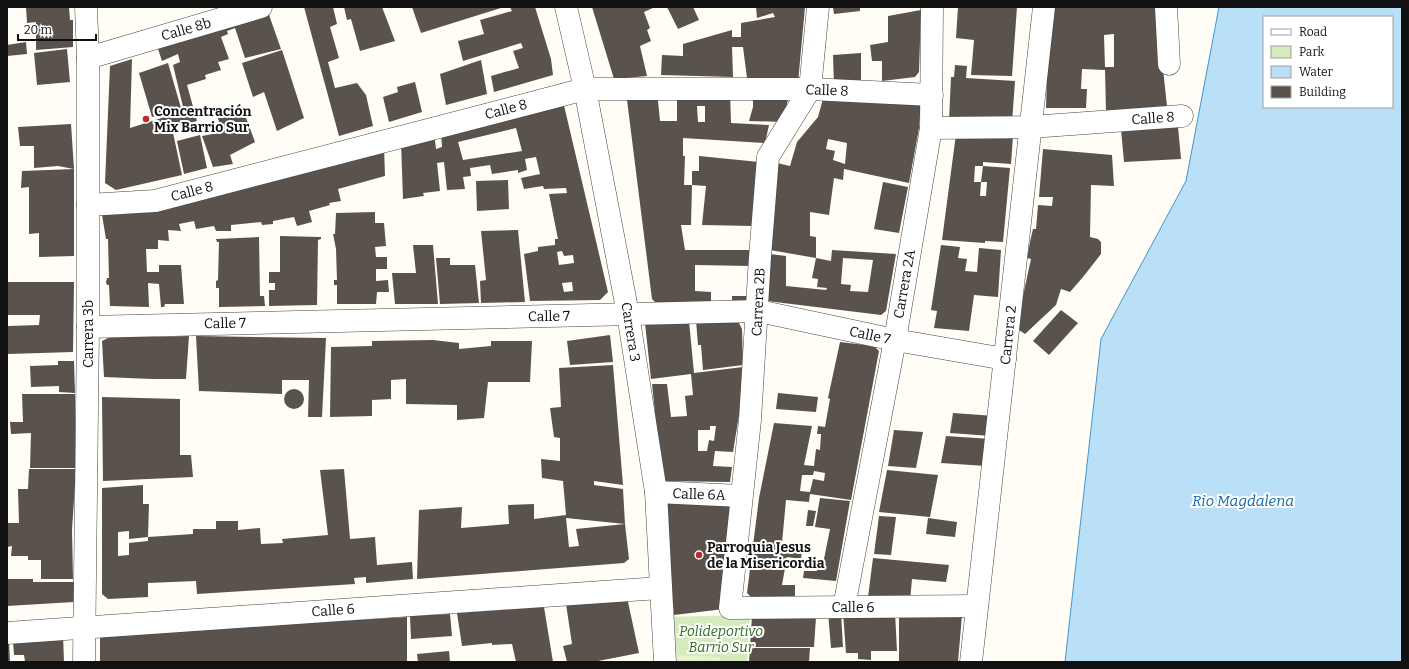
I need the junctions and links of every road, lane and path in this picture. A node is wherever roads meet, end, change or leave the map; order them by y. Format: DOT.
graph roads {
  1 [pos="86,7"];
  2 [pos="261,7"];
  3 [pos="566,7"];
  4 [pos="818,7"];
  5 [pos="932,7"];
  6 [pos="1044,7"];
  7 [pos="1166,7"];
  8 [pos="88,58"];
  9 [pos="1169,64"];
  10 [pos="585,89"];
  11 [pos="810,89"];
  12 [pos="932,95"];
  13 [pos="1182,116"];
  14 [pos="1031,127"];
  15 [pos="931,128"];
  16 [pos="88,205"];
  17 [pos="758,311"];
  18 [pos="628,314"];
  19 [pos="88,327"];
  20 [pos="895,340"];
  21 [pos="1005,359"];
  22 [pos="656,492"];
  23 [pos="741,496"];
  24 [pos="660,588"];
  25 [pos="977,606"];
  26 [pos="844,607"];
  27 [pos="730,608"];
  28 [pos="85,627"];
  29 [pos="7,632"];
  30 [pos="84,662"];
  31 [pos="665,662"];
  32 [pos="971,662"];
  1 -- 8 [label="street, Carrera 3b"];
  2 -- 8 [label="street, Calle 8b"];
  3 -- 10 [label="street, Carrera 3"];
  4 -- 11 [label="street, Carrera 2B"];
  5 -- 12 [label="street, Carrera 2A"];
  6 -- 14 [label="street, Carrera 2"];
  7 -- 9 [label="street"];
  8 -- 16 [label="street, Carrera 3b"];
  10 -- 11 [label="street, Calle 8"];
  10 -- 16 [label="street, Calle 8"];
  10 -- 18 [label="street, Carrera 3"];
  11 -- 12 [label="street, Calle 8"];
  11 -- 17 [label="street, Carrera 2B"];
  12 -- 15 [label="street, Carrera 2A"];
  13 -- 14 [label="street, Calle 8"];
  14 -- 15 [label="street, Calle 8"];
  14 -- 21 [label="street, Carrera 2"];
  15 -- 20 [label="street, Carrera 2A"];
  16 -- 19 [label="street, Carrera 3b"];
  17 -- 18 [label="street, Calle 7"];
  17 -- 20 [label="street, Calle 7"];
  17 -- 23 [label="street, Carrera 2B"];
  18 -- 19 [label="street, Calle 7"];
  18 -- 22 [label="street, Carrera 3"];
  19 -- 28 [label="street, Carrera 3b"];
  20 -- 21 [label="street, Calle 7"];
  20 -- 26 [label="street, Carrera 2A"];
  21 -- 25 [label="street, Carrera 2"];
  22 -- 23 [label="street, Calle 6A"];
  22 -- 24 [label="street, Carrera 3"];
  23 -- 27 [label="street, Carrera 2B"];
  24 -- 28 [label="street, Calle 6"];
  24 -- 31 [label="street, Carrera 3"];
  25 -- 26 [label="street, Calle 6"];
  25 -- 32 [label="street, Carrera 2"];
  26 -- 27 [label="street, Calle 6"];
  28 -- 29 [label="street, Calle 6"];
  28 -- 30 [label="street, Carrera 3b"];
}
